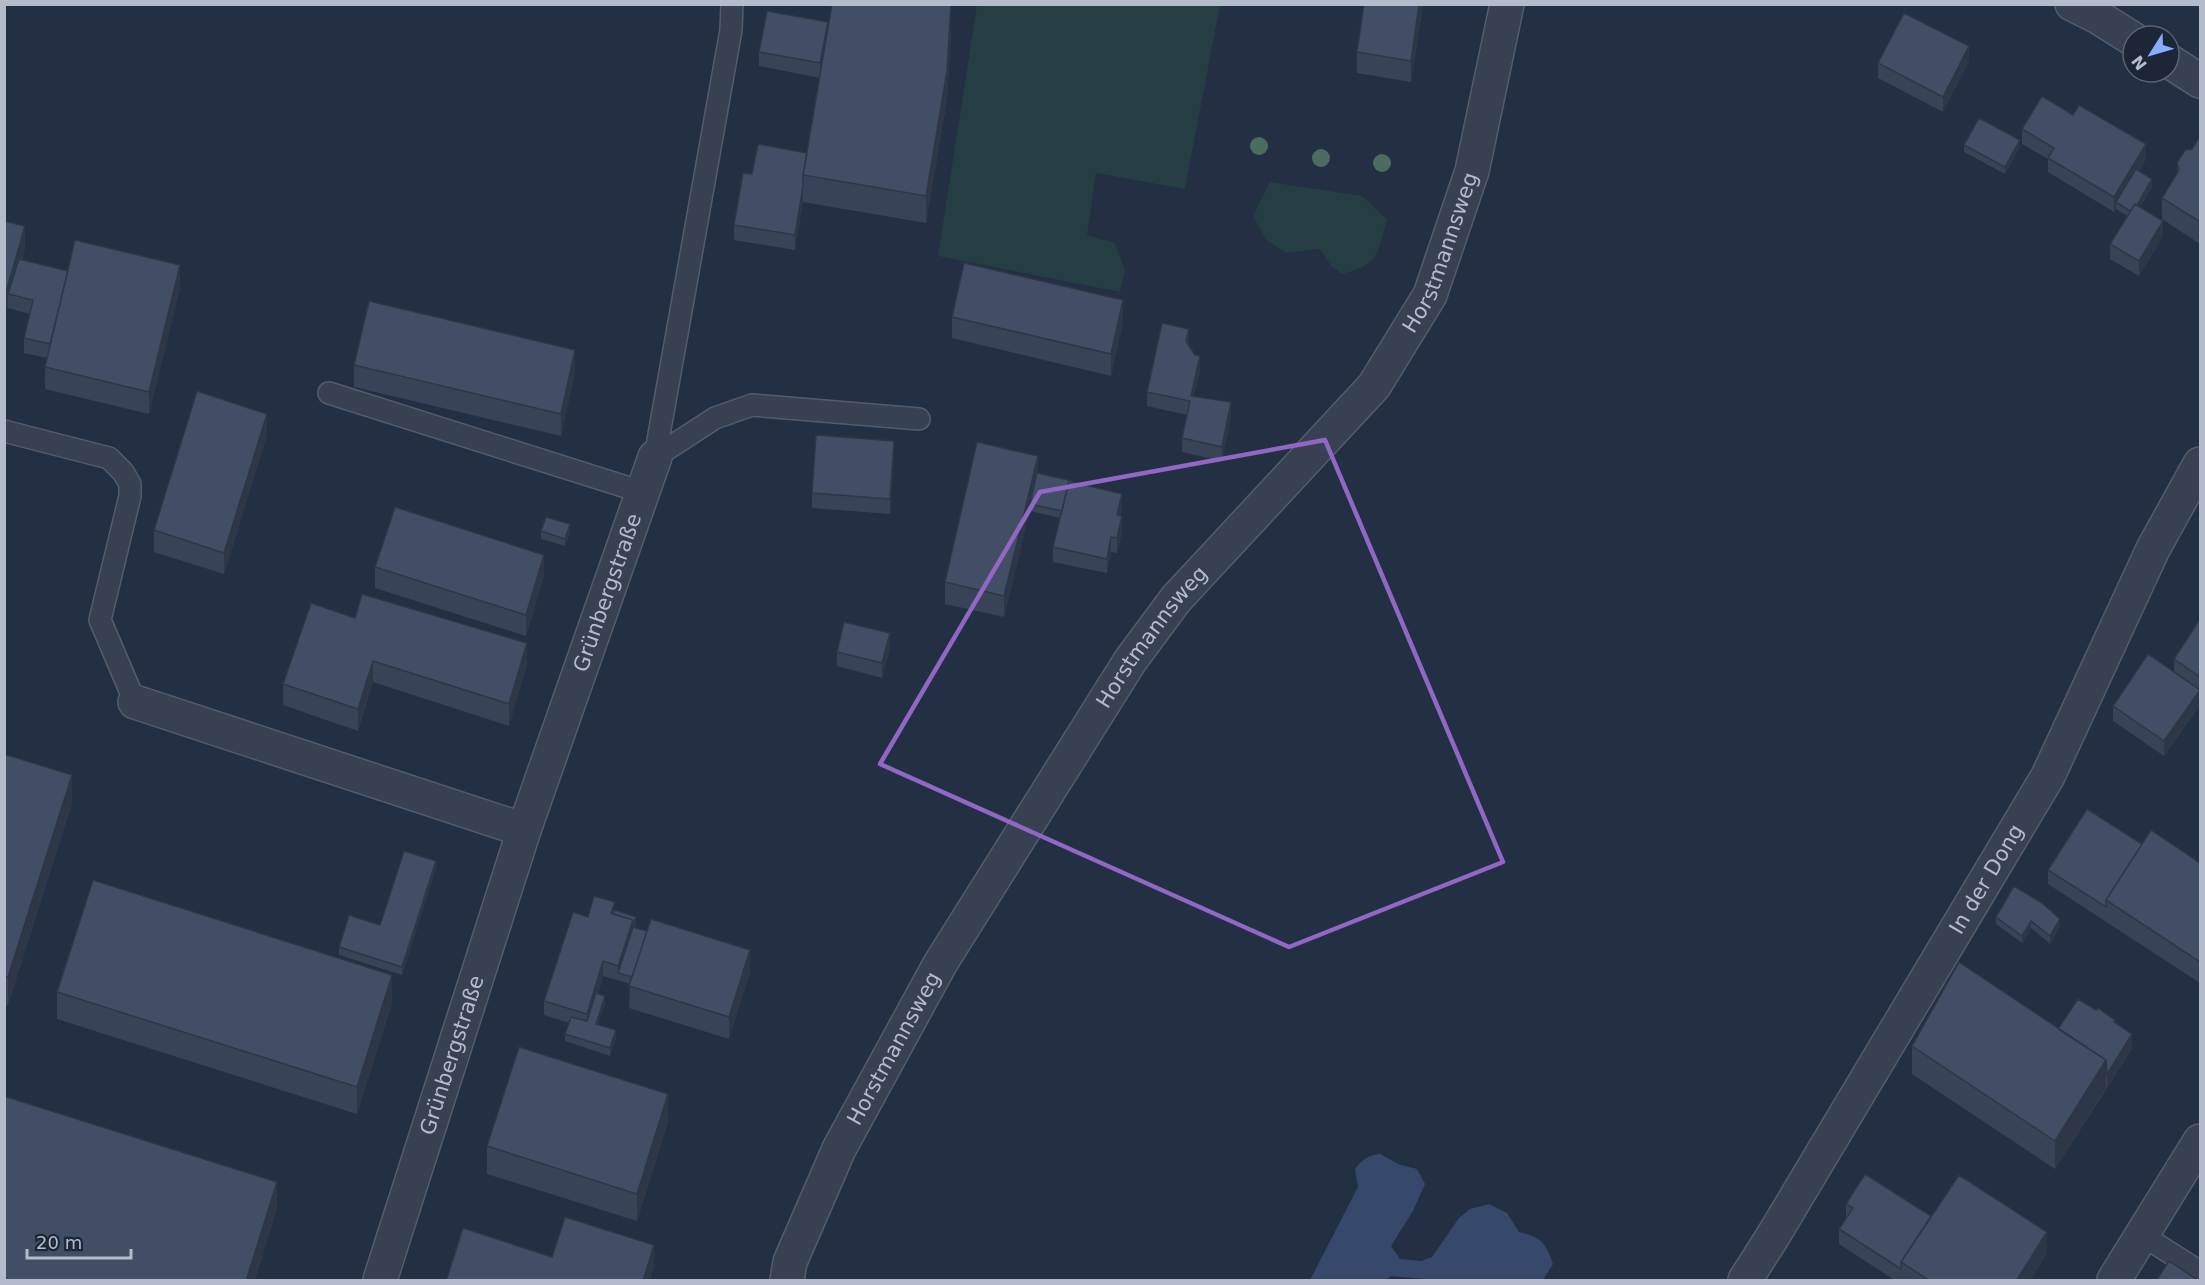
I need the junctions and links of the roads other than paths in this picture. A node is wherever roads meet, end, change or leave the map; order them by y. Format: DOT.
graph roads {
  1 [pos="732,4"];
  2 [pos="1506,4"];
  3 [pos="2072,4"];
  4 [pos="2121,31"];
  5 [pos="2181,69"];
  6 [pos="2200,81"];
  7 [pos="329,393"];
  8 [pos="919,419"];
  9 [pos="4,431"];
  10 [pos="655,457"];
  11 [pos="2200,464"];
  12 [pos="642,492"];
  13 [pos="135,702"];
  14 [pos="524,830"];
  15 [pos="2200,1141"];
  16 [pos="2142,1235"];
  17 [pos="2200,1272"];
  18 [pos="380,1281"];
  19 [pos="787,1281"];
  20 [pos="1745,1281"];
  21 [pos="2114,1281"];
  1 -- 10 [label="lane"];
  2 -- 19 [label="street, Horstmannsweg"];
  3 -- 4 [label="street"];
  5 -- 6 [label="street"];
  7 -- 12 [label="lane"];
  8 -- 10 [label="lane"];
  9 -- 13 [label="lane"];
  10 -- 12 [label="street, Grünbergstraße"];
  11 -- 20 [label="street, In der Dong"];
  12 -- 14 [label="street, Grünbergstraße"];
  13 -- 14 [label="street"];
  14 -- 18 [label="street, Grünbergstraße"];
  15 -- 16 [label="street"];
  16 -- 17 [label="lane"];
  16 -- 21 [label="street"];
}
